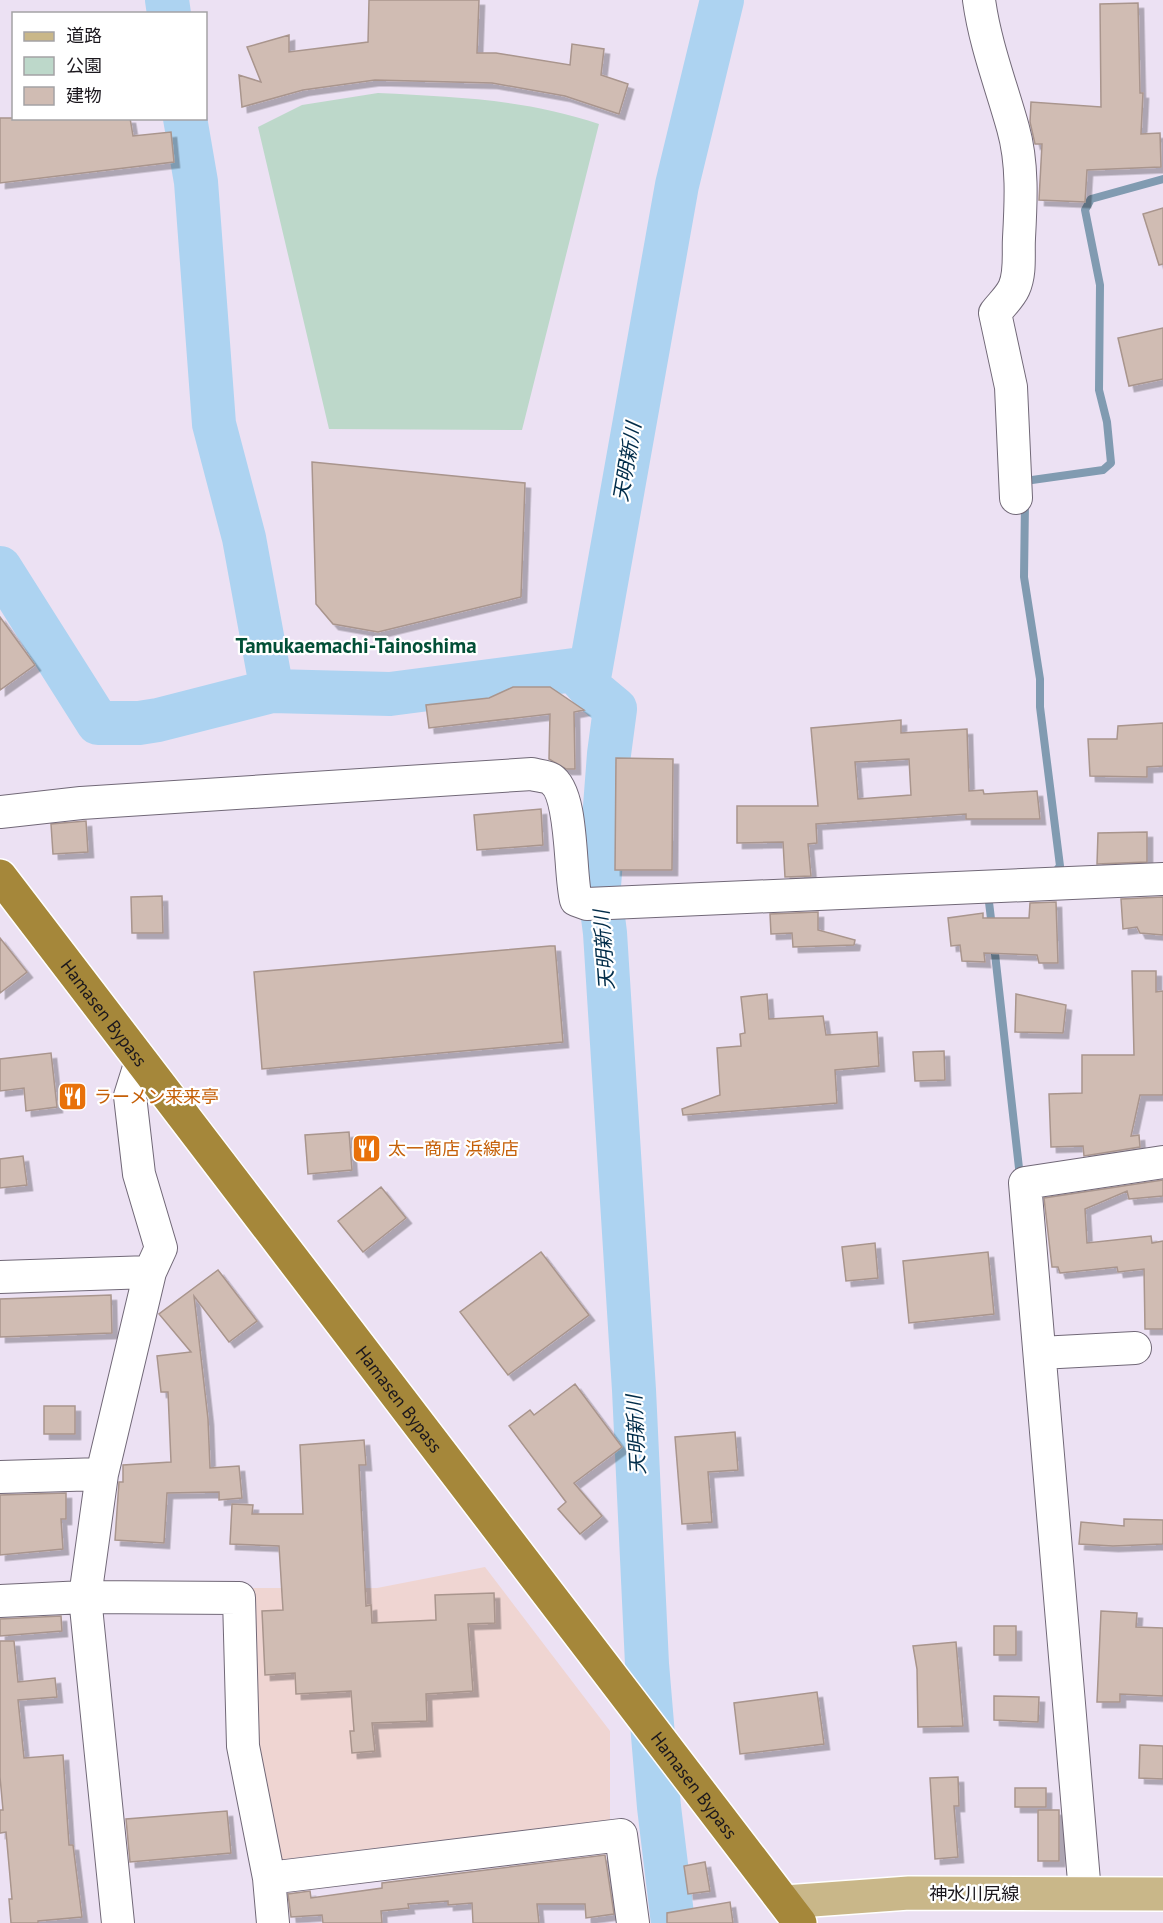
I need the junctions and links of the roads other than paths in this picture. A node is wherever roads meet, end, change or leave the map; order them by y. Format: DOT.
graph roads {
  1 [pos="979,0"];
  2 [pos="1016,498"];
  3 [pos="0,812"];
  4 [pos="0,876"];
  5 [pos="1163,879"];
  6 [pos="141,1061"];
  7 [pos="1163,1162"];
  8 [pos="150,1272"];
  9 [pos="0,1277"];
  10 [pos="1135,1348"];
  11 [pos="1041,1353"];
  12 [pos="102,1474"];
  13 [pos="0,1477"];
  14 [pos="85,1597"];
  15 [pos="0,1601"];
  16 [pos="269,1878"];
  17 [pos="1085,1893"];
  18 [pos="1163,1894"];
  19 [pos="792,1913"];
  20 [pos="118,1923"];
  21 [pos="273,1923"];
  22 [pos="633,1923"];
  1 -- 2 [label="street"];
  3 -- 5 [label="street"];
  4 -- 6 [label="highway, Hamasen Bypass"];
  6 -- 8 [label="street"];
  6 -- 19 [label="highway, Hamasen Bypass"];
  7 -- 11 [label="street"];
  8 -- 9 [label="street"];
  8 -- 12 [label="street"];
  10 -- 11 [label="street"];
  11 -- 17 [label="street"];
  12 -- 13 [label="street"];
  12 -- 14 [label="street"];
  14 -- 15 [label="street"];
  14 -- 16 [label="street"];
  14 -- 20 [label="street"];
  16 -- 21 [label="street"];
  16 -- 22 [label="street"];
  17 -- 18 [label="main road, 神水川尻線"];
  17 -- 19 [label="main road, 神水川尻線"];
}
